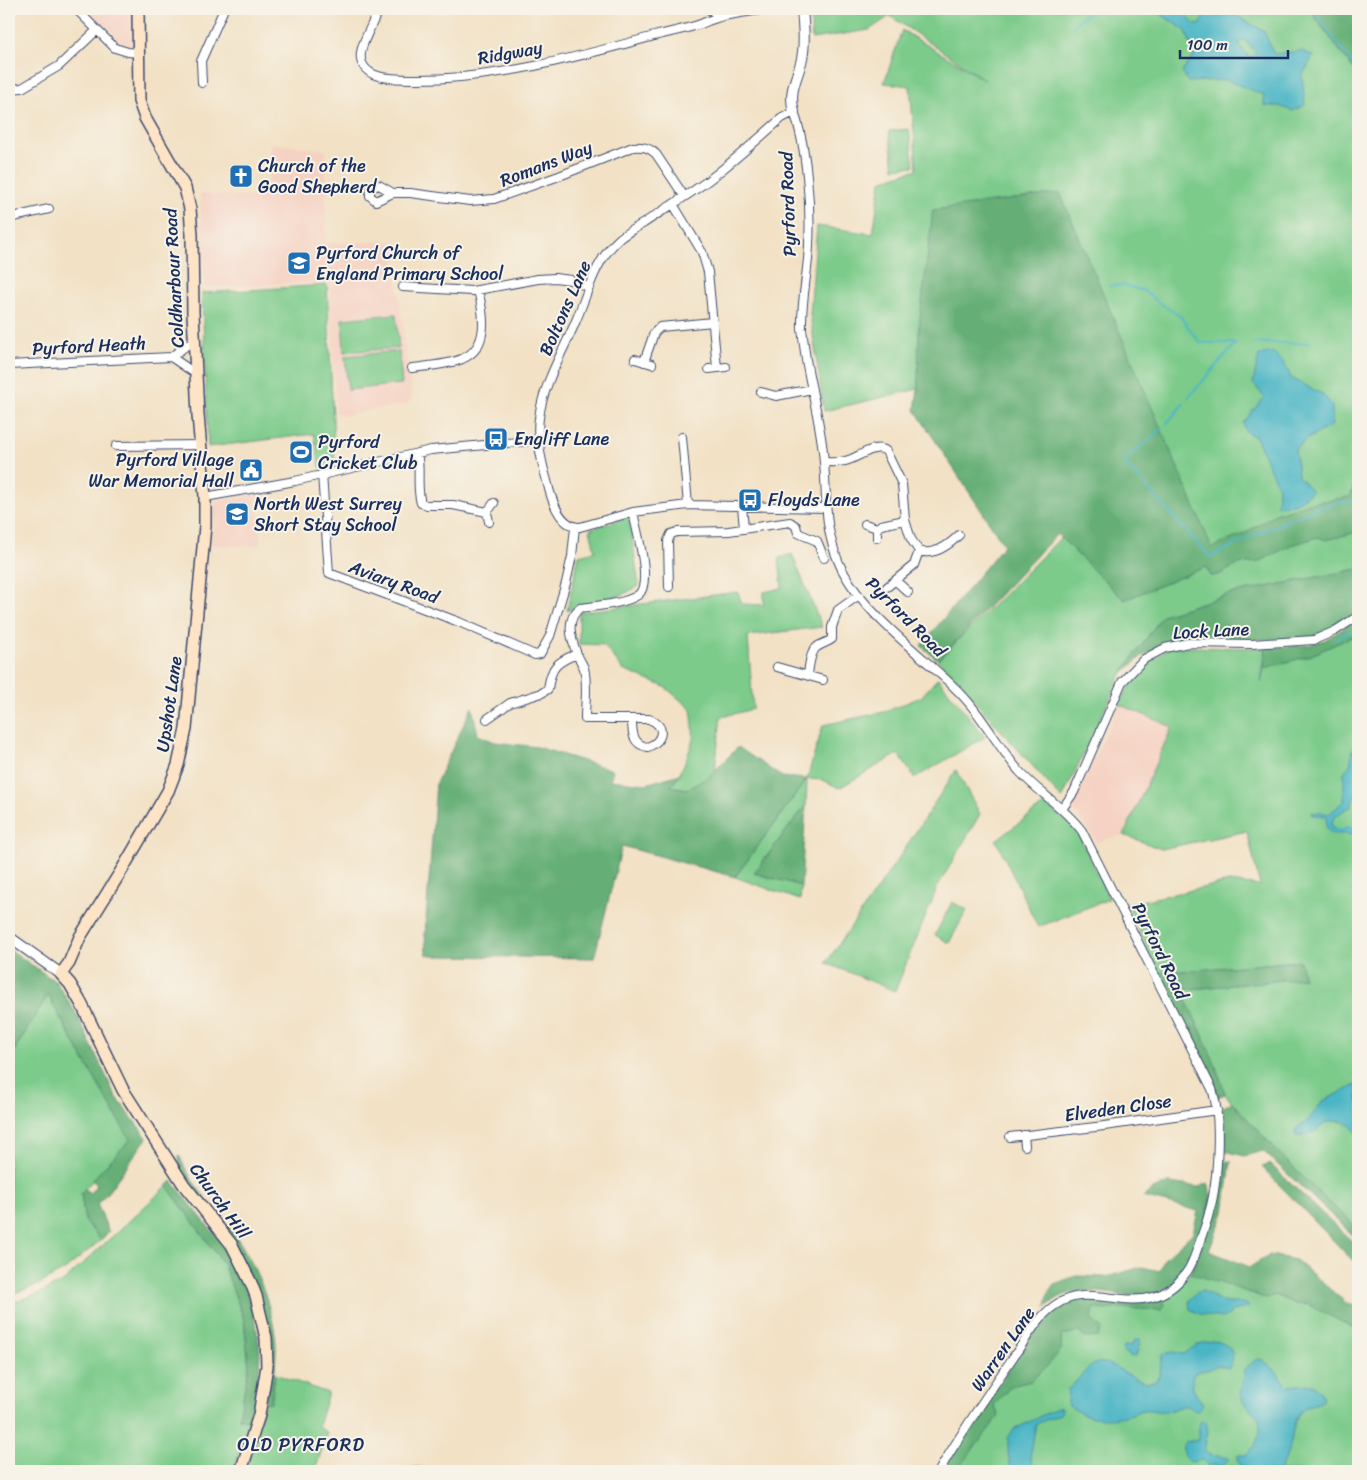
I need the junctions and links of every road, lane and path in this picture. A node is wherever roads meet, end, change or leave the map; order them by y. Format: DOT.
graph roads {
  1 [pos="76,9"];
  2 [pos="138,9"];
  3 [pos="224,9"];
  4 [pos="378,9"];
  5 [pos="708,9"];
  6 [pos="768,9"];
  7 [pos="802,9"];
  8 [pos="722,16"];
  9 [pos="97,30"];
  10 [pos="139,53"];
  11 [pos="202,83"];
  12 [pos="9,89"];
  13 [pos="794,112"];
  14 [pos="393,193"];
  15 [pos="684,196"];
  16 [pos="673,204"];
  17 [pos="49,209"];
  18 [pos="9,218"];
  19 [pos="408,285"];
  20 [pos="588,286"];
  21 [pos="478,290"];
  22 [pos="713,322"];
  23 [pos="194,340"];
  24 [pos="171,357"];
  25 [pos="643,362"];
  26 [pos="9,366"];
  27 [pos="726,367"];
  28 [pos="412,368"];
  29 [pos="196,374"];
  30 [pos="812,389"];
  31 [pos="761,392"];
  32 [pos="682,438"];
  33 [pos="538,440"];
  34 [pos="116,446"];
  35 [pos="201,446"];
  36 [pos="417,453"];
  37 [pos="824,462"];
  38 [pos="322,474"];
  39 [pos="205,497"];
  40 [pos="494,503"];
  41 [pos="688,504"];
  42 [pos="742,506"];
  43 [pos="825,508"];
  44 [pos="487,512"];
  45 [pos="633,512"];
  46 [pos="905,520"];
  47 [pos="488,522"];
  48 [pos="865,524"];
  49 [pos="575,527"];
  50 [pos="877,528"];
  51 [pos="744,529"];
  52 [pos="877,538"];
  53 [pos="956,540"];
  54 [pos="919,551"];
  55 [pos="824,558"];
  56 [pos="896,580"];
  57 [pos="669,587"];
  58 [pos="887,587"];
  59 [pos="908,592"];
  60 [pos="859,595"];
  61 [pos="1358,616"];
  62 [pos="576,654"];
  63 [pos="777,667"];
  64 [pos="808,675"];
  65 [pos="823,680"];
  66 [pos="487,719"];
  67 [pos="632,720"];
  68 [pos="1062,809"];
  69 [pos="9,937"];
  70 [pos="61,974"];
  71 [pos="1217,1110"];
  72 [pos="1024,1135"];
  73 [pos="1010,1137"];
  74 [pos="1025,1146"];
  75 [pos="241,1471"];
  76 [pos="939,1471"];
  1 -- 9 [label="street"];
  2 -- 10 [label="main road, Coldharbour Road"];
  3 -- 11 [label="street"];
  4 -- 8 [label="street, Ridgway"];
  5 -- 8 [label="street"];
  6 -- 8 [label="street, Ridgway"];
  7 -- 13 [label="street, Pyrford Road"];
  9 -- 10 [label="street"];
  9 -- 12 [label="street"];
  10 -- 23 [label="main road, Coldharbour Road"];
  13 -- 15 [label="street, Boltons Lane"];
  13 -- 30 [label="street, Pyrford Road"];
  14 -- 15 [label="street, Romans Way"];
  15 -- 16 [label="street, Boltons Lane"];
  16 -- 20 [label="street, Boltons Lane"];
  16 -- 22 [label="street"];
  17 -- 18 [label="street"];
  19 -- 21 [label="street"];
  20 -- 21 [label="street"];
  20 -- 33 [label="street, Boltons Lane"];
  21 -- 28 [label="street"];
  22 -- 25 [label="street"];
  22 -- 27 [label="street"];
  23 -- 24 [label="street, Pyrford Heath"];
  23 -- 29 [label="main road, Coldharbour Road"];
  24 -- 26 [label="street, Pyrford Heath"];
  24 -- 29 [label="street, Pyrford Heath"];
  29 -- 35 [label="main road, Coldharbour Road"];
  30 -- 31 [label="street"];
  30 -- 37 [label="street, Pyrford Road"];
  32 -- 41 [label="street"];
  33 -- 36 [label="street"];
  33 -- 49 [label="street, Boltons Lane"];
  34 -- 35 [label="street"];
  35 -- 39 [label="main road, Coldharbour Road"];
  36 -- 38 [label="street"];
  36 -- 44 [label="street"];
  37 -- 43 [label="street, Pyrford Road"];
  37 -- 46 [label="street"];
  38 -- 39 [label="street"];
  38 -- 49 [label="street, Aviary Road"];
  39 -- 70 [label="main road, Upshot Lane"];
  40 -- 44 [label="street"];
  41 -- 42 [label="street"];
  41 -- 45 [label="street"];
  42 -- 43 [label="street"];
  42 -- 51 [label="street"];
  43 -- 60 [label="street, Pyrford Road"];
  44 -- 47 [label="street"];
  45 -- 49 [label="street"];
  45 -- 62 [label="street"];
  46 -- 50 [label="street"];
  46 -- 54 [label="street"];
  48 -- 50 [label="street"];
  50 -- 52 [label="street"];
  51 -- 55 [label="street"];
  51 -- 57 [label="street"];
  53 -- 54 [label="street"];
  54 -- 56 [label="street"];
  56 -- 58 [label="street"];
  56 -- 59 [label="street"];
  60 -- 64 [label="street"];
  60 -- 68 [label="street, Pyrford Road"];
  61 -- 68 [label="street, Lock Lane"];
  62 -- 66 [label="street"];
  62 -- 67 [label="street"];
  63 -- 64 [label="street"];
  64 -- 65 [label="street"];
  68 -- 71 [label="street, Pyrford Road"];
  69 -- 70 [label="street"];
  70 -- 75 [label="main road, Church Hill"];
  71 -- 72 [label="street, Elveden Close"];
  71 -- 76 [label="street, Warren Lane"];
  72 -- 73 [label="street, Elveden Close"];
  72 -- 74 [label="street"];
}
